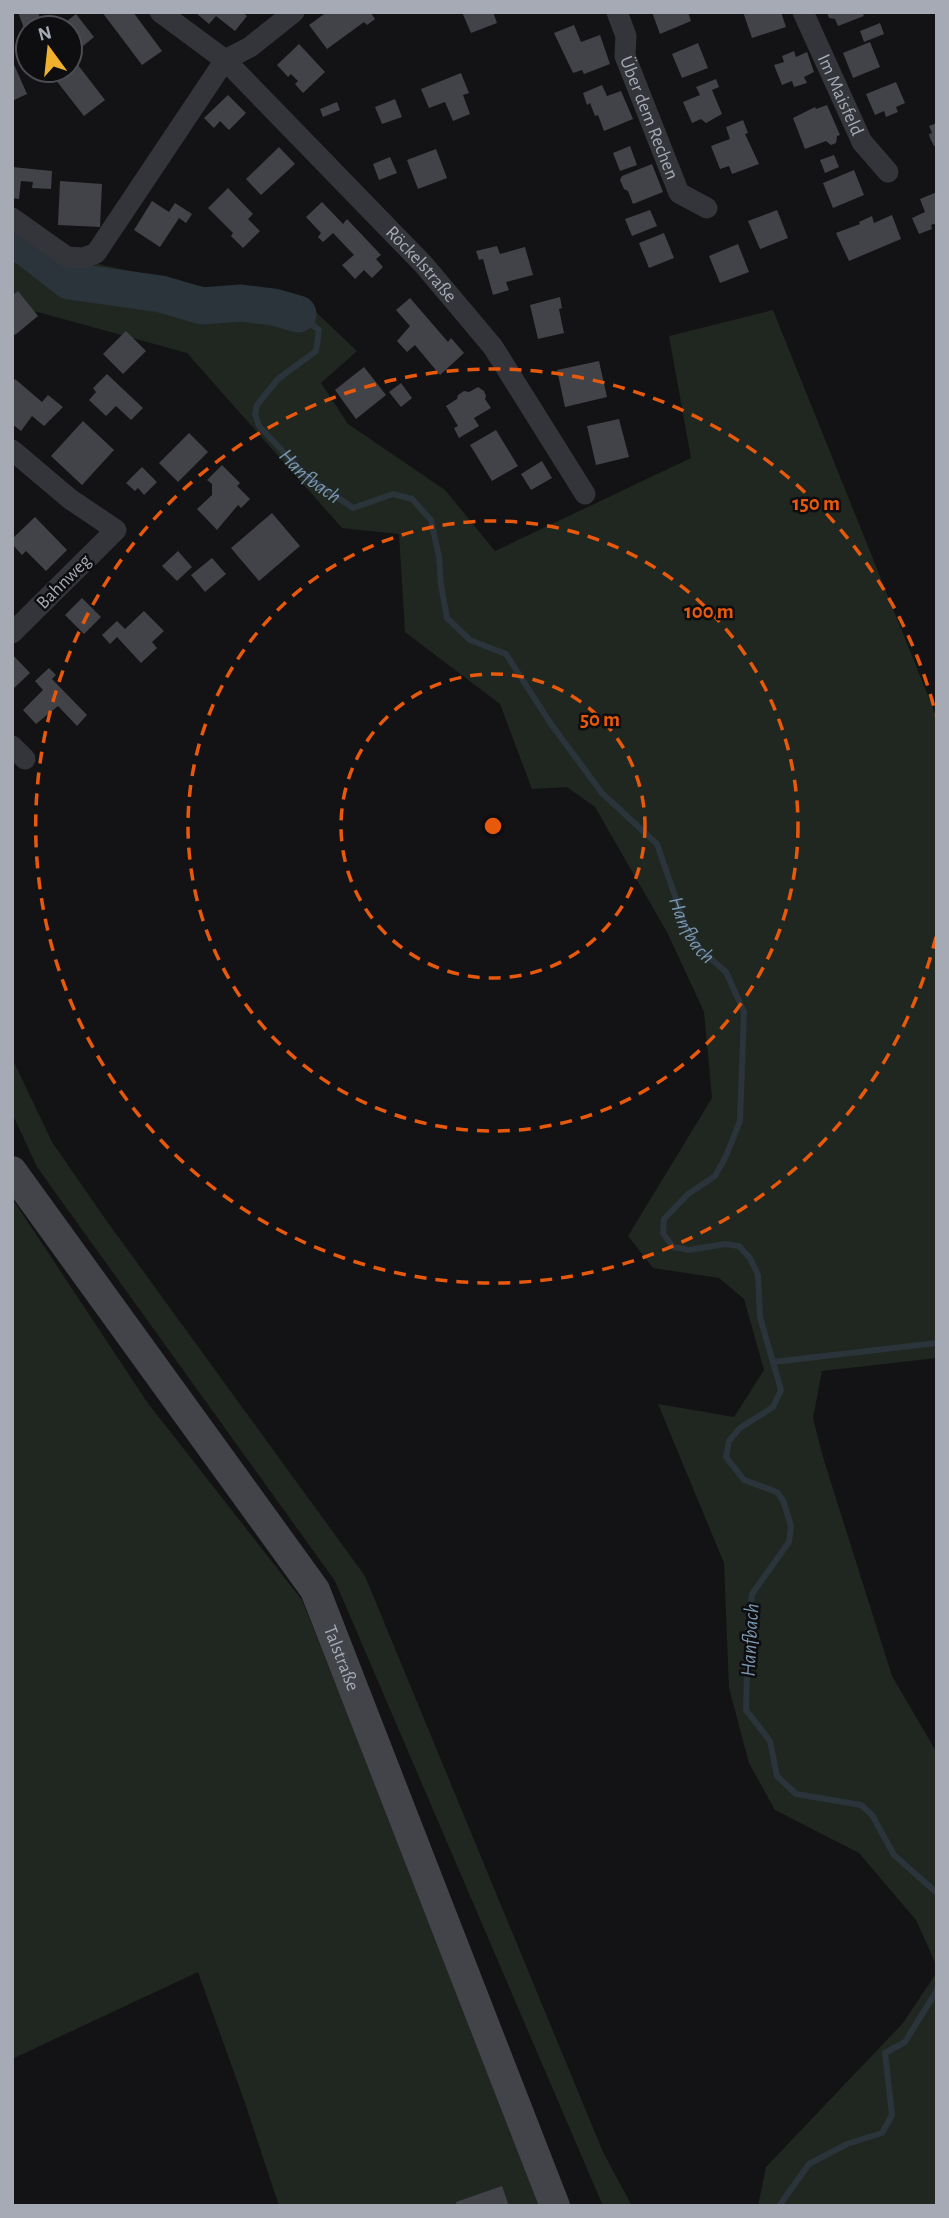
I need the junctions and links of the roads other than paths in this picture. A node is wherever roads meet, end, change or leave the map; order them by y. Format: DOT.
graph roads {
  1 [pos="160,12"];
  2 [pos="294,12"];
  3 [pos="617,12"];
  4 [pos="803,12"];
  5 [pos="225,61"];
  6 [pos="888,172"];
  7 [pos="707,208"];
  8 [pos="12,218"];
  9 [pos="12,450"];
  10 [pos="585,494"];
  11 [pos="12,633"];
  12 [pos="12,1171"];
  13 [pos="555,2206"];
  1 -- 5 [label="street, Röckelstraße"];
  2 -- 5 [label="street"];
  3 -- 7 [label="street, Über dem Rechen"];
  4 -- 6 [label="street, Im Maisfeld"];
  5 -- 8 [label="street"];
  5 -- 10 [label="street, Röckelstraße"];
  9 -- 11 [label="street, Bahnweg"];
  12 -- 13 [label="main road, Talstraße"];
}
